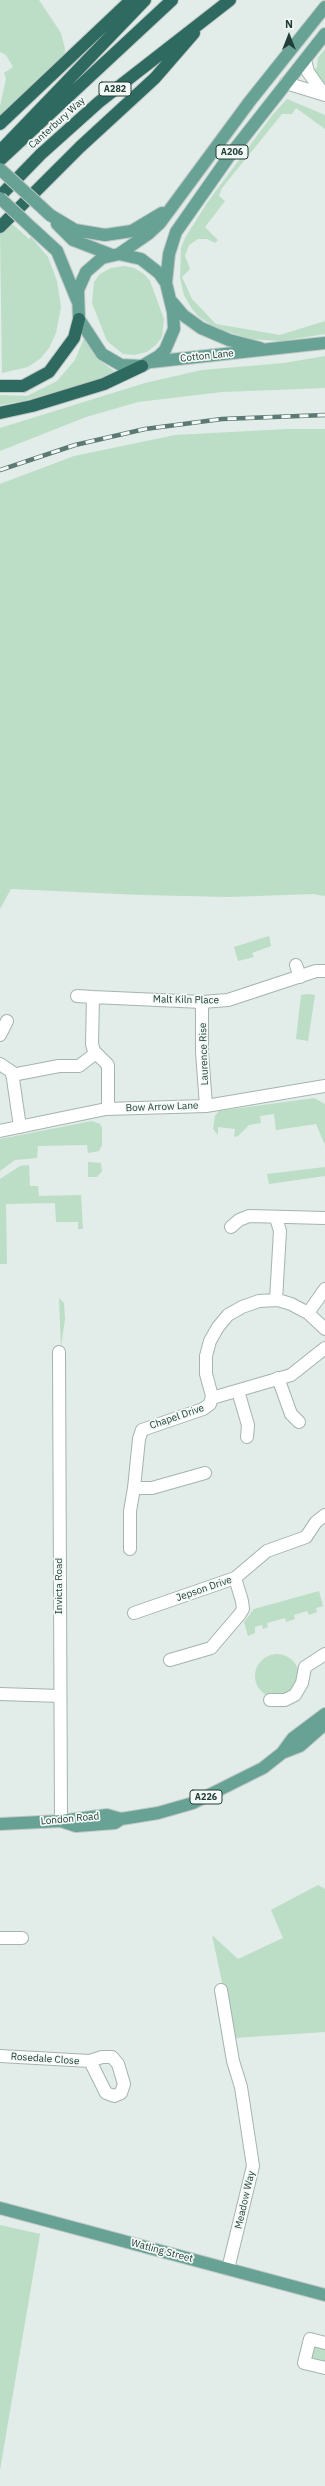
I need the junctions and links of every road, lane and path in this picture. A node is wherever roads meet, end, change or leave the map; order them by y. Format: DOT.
graph roads {
  1 [pos="131,0"];
  2 [pos="145,0"];
  3 [pos="172,0"];
  4 [pos="230,0"];
  5 [pos="325,7"];
  6 [pos="208,16"];
  7 [pos="325,34"];
  8 [pos="305,60"];
  9 [pos="286,83"];
  10 [pos="324,94"];
  11 [pos="0,124"];
  12 [pos="0,151"];
  13 [pos="0,160"];
  14 [pos="0,169"];
  15 [pos="0,197"];
  16 [pos="171,206"];
  17 [pos="50,215"];
  18 [pos="0,227"];
  19 [pos="115,254"];
  20 [pos="166,283"];
  21 [pos="78,301"];
  22 [pos="171,302"];
  23 [pos="79,319"];
  24 [pos="325,343"];
  25 [pos="265,349"];
  26 [pos="146,364"];
  27 [pos="0,386"];
  28 [pos="0,413"];
  29 [pos="296,965"];
  30 [pos="321,971"];
  31 [pos="300,977"];
  32 [pos="77,996"];
  33 [pos="93,997"];
  34 [pos="202,1002"];
  35 [pos="7,1021"];
  36 [pos="0,1035"];
  37 [pos="96,1053"];
  38 [pos="0,1064"];
  39 [pos="12,1075"];
  40 [pos="325,1086"];
  41 [pos="206,1106"];
  42 [pos="108,1109"];
  43 [pos="20,1126"];
  44 [pos="0,1131"];
  45 [pos="276,1218"];
  46 [pos="325,1218"];
  47 [pos="231,1227"];
  48 [pos="325,1289"];
  49 [pos="276,1300"];
  50 [pos="308,1313"];
  51 [pos="325,1329"];
  52 [pos="325,1348"];
  53 [pos="59,1352"];
  54 [pos="278,1378"];
  55 [pos="238,1391"];
  56 [pos="212,1398"];
  57 [pos="299,1422"];
  58 [pos="247,1437"];
  59 [pos="205,1473"];
  60 [pos="134,1488"];
  61 [pos="325,1515"];
  62 [pos="130,1549"];
  63 [pos="235,1578"];
  64 [pos="134,1613"];
  65 [pos="325,1654"];
  66 [pos="170,1660"];
  67 [pos="0,1694"];
  68 [pos="60,1696"];
  69 [pos="270,1700"];
  70 [pos="325,1714"];
  71 [pos="325,1724"];
  72 [pos="282,1753"];
  73 [pos="61,1821"];
  74 [pos="0,1824"];
  75 [pos="0,1938"];
  76 [pos="22,1938"];
  77 [pos="222,1990"];
  78 [pos="0,2056"];
  79 [pos="90,2062"];
  80 [pos="0,2208"];
  81 [pos="228,2269"];
  82 [pos="325,2295"];
  83 [pos="325,2343"];
  84 [pos="325,2368"];
  1 -- 11 [label="highway"];
  2 -- 12 [label="highway, Canterbury Way"];
  3 -- 13 [label="highway, Canterbury Way / A282"];
  4 -- 6 [label="highway, Canterbury Way / A282"];
  5 -- 16 [label="main road, A206"];
  6 -- 15 [label="highway, Canterbury Way / A282"];
  6 -- 18 [label="highway, A282"];
  7 -- 8 [label="main road, A206"];
  8 -- 9 [label="main road, A206"];
  8 -- 10 [label="street"];
  9 -- 10 [label="street"];
  9 -- 20 [label="main road, A206"];
  14 -- 17 [label="main road, bridge"];
  15 -- 21 [label="main road, bridge"];
  16 -- 17 [label="main road"];
  16 -- 19 [label="main road, A206"];
  17 -- 19 [label="main road"];
  19 -- 20 [label="main road"];
  19 -- 21 [label="main road"];
  20 -- 22 [label="main road"];
  21 -- 23 [label="main road"];
  22 -- 25 [label="main road, Cotton Lane"];
  22 -- 26 [label="main road"];
  23 -- 26 [label="main road"];
  23 -- 27 [label="highway"];
  24 -- 25 [label="main road, Cotton Lane"];
  25 -- 26 [label="main road, Cotton Lane"];
  26 -- 28 [label="highway"];
  29 -- 31 [label="street"];
  30 -- 31 [label="street, Malt Kiln Place"];
  31 -- 34 [label="street, Malt Kiln Place"];
  32 -- 33 [label="street, Malt Kiln Place"];
  33 -- 34 [label="street, Malt Kiln Place"];
  33 -- 37 [label="street"];
  34 -- 41 [label="street, Laurence Rise"];
  35 -- 36 [label="street"];
  37 -- 39 [label="street"];
  37 -- 42 [label="street"];
  38 -- 39 [label="street"];
  39 -- 43 [label="street"];
  40 -- 41 [label="street, Bow Arrow Lane"];
  41 -- 42 [label="street, Bow Arrow Lane"];
  42 -- 43 [label="street, Bow Arrow Lane"];
  43 -- 44 [label="street, Bow Arrow Lane"];
  45 -- 46 [label="street"];
  45 -- 47 [label="street"];
  45 -- 49 [label="street"];
  48 -- 50 [label="street"];
  49 -- 50 [label="street, Chapel Drive"];
  49 -- 56 [label="street, Chapel Drive"];
  50 -- 51 [label="street, Chapel Drive"];
  52 -- 54 [label="street"];
  53 -- 68 [label="street, Invicta Road"];
  54 -- 55 [label="street"];
  54 -- 57 [label="street"];
  55 -- 56 [label="street"];
  55 -- 58 [label="street"];
  56 -- 60 [label="street, Chapel Drive"];
  59 -- 60 [label="street"];
  60 -- 62 [label="street"];
  61 -- 63 [label="street, Jepson Drive"];
  63 -- 64 [label="street, Jepson Drive"];
  63 -- 66 [label="street"];
  65 -- 69 [label="street"];
  67 -- 68 [label="street"];
  68 -- 73 [label="street, Invicta Road"];
  70 -- 72 [label="main road, A226"];
  71 -- 72 [label="main road"];
  72 -- 73 [label="main road, London Road / A226"];
  73 -- 74 [label="main road, London Road"];
  75 -- 76 [label="street"];
  77 -- 81 [label="street, Meadow Way"];
  78 -- 79 [label="street, Rosedale Close"];
  80 -- 81 [label="main road, Watling Street"];
  81 -- 82 [label="main road, Watling Street"];
  83 -- 84 [label="street"];
}
